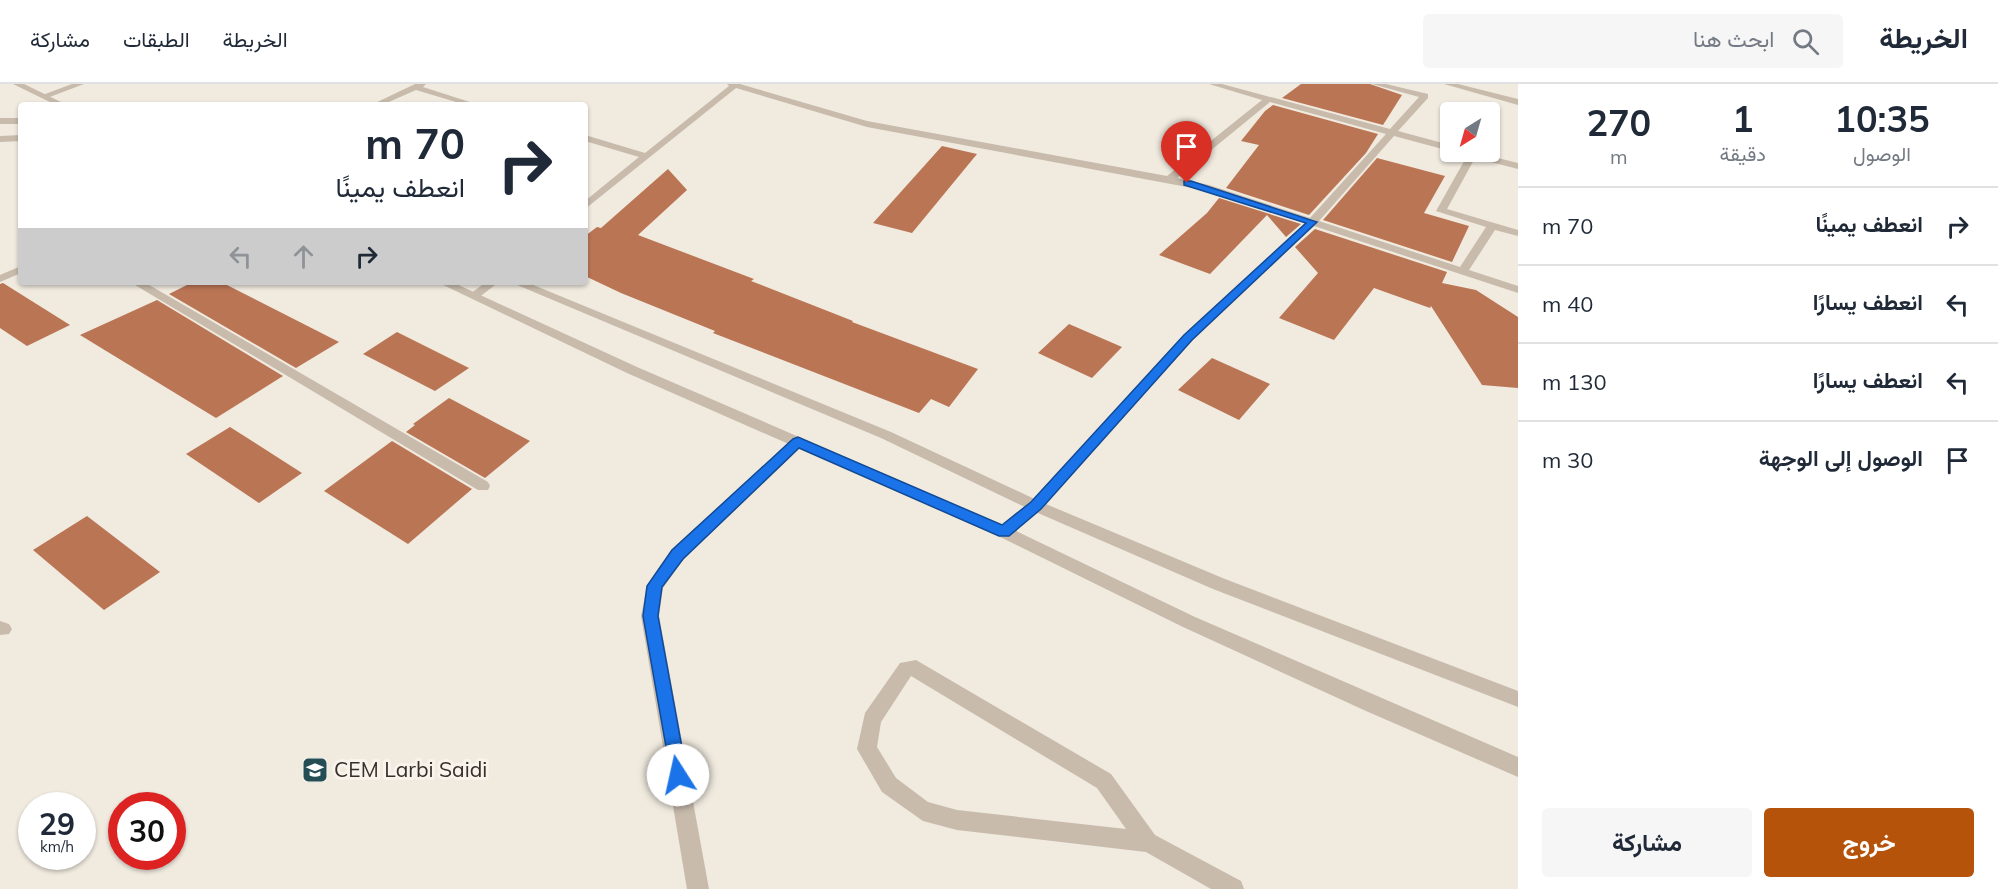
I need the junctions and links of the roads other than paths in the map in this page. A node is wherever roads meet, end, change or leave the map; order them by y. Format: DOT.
graph roads {
  1 [pos="17,84"];
  2 [pos="80,84"];
  3 [pos="734,84"];
  4 [pos="1213,84"];
  5 [pos="1376,84"];
  6 [pos="1448,84"];
  7 [pos="419,86"];
  8 [pos="44,96"];
  9 [pos="1268,99"];
  10 [pos="57,102"];
  11 [pos="382,102"];
  12 [pos="466,102"];
  13 [pos="1518,102"];
  14 [pos="18,121"];
  15 [pos="0,122"];
  16 [pos="1391,132"];
  17 [pos="18,138"];
  18 [pos="588,139"];
  19 [pos="0,140"];
  20 [pos="1440,145"];
  21 [pos="645,156"];
  22 [pos="1500,161"];
  23 [pos="1463,162"];
  24 [pos="1518,166"];
  25 [pos="1170,179"];
  26 [pos="588,204"];
  27 [pos="1312,222"];
  28 [pos="1492,226"];
  29 [pos="1518,233"];
  30 [pos="18,270"];
  31 [pos="1462,273"];
  32 [pos="0,279"];
  33 [pos="141,285"];
  34 [pos="450,285"];
  35 [pos="489,285"];
  36 [pos="523,285"];
  37 [pos="1518,290"];
  38 [pos="474,296"];
  39 [pos="798,442"];
  40 [pos="483,486"];
  41 [pos="1036,506"];
  42 [pos="1004,532"];
  43 [pos="1518,699"];
  44 [pos="1518,767"];
  45 [pos="1148,842"];
  46 [pos="698,889"];
  47 [pos="1233,889"];
  1 -- 8 [label="street"];
  2 -- 8 [label="street"];
  3 -- 21 [label="street"];
  3 -- 25 [label="street"];
  4 -- 9 [label="street"];
  5 -- 16 [label="street"];
  6 -- 13 [label="street"];
  7 -- 11 [label="street"];
  7 -- 12 [label="street"];
  8 -- 10 [label="street"];
  9 -- 16 [label="street"];
  9 -- 25 [label="street"];
  14 -- 15 [label="street"];
  16 -- 20 [label="street"];
  16 -- 27 [label="street"];
  17 -- 19 [label="street"];
  18 -- 21 [label="street"];
  21 -- 26 [label="street"];
  22 -- 24 [label="street"];
  23 -- 28 [label="street"];
  25 -- 27 [label="street"];
  27 -- 31 [label="street"];
  27 -- 41 [label="street"];
  28 -- 29 [label="street"];
  28 -- 31 [label="street"];
  30 -- 32 [label="street"];
  31 -- 37 [label="street"];
  33 -- 40 [label="street"];
  34 -- 38 [label="street"];
  35 -- 38 [label="street"];
  36 -- 41 [label="street"];
  38 -- 39 [label="street"];
  39 -- 42 [label="street"];
  39 -- 46 [label="street"];
  41 -- 42 [label="street"];
  41 -- 43 [label="street"];
  42 -- 44 [label="street"];
  45 -- 45 [label="street"];
  45 -- 47 [label="street"];
}
